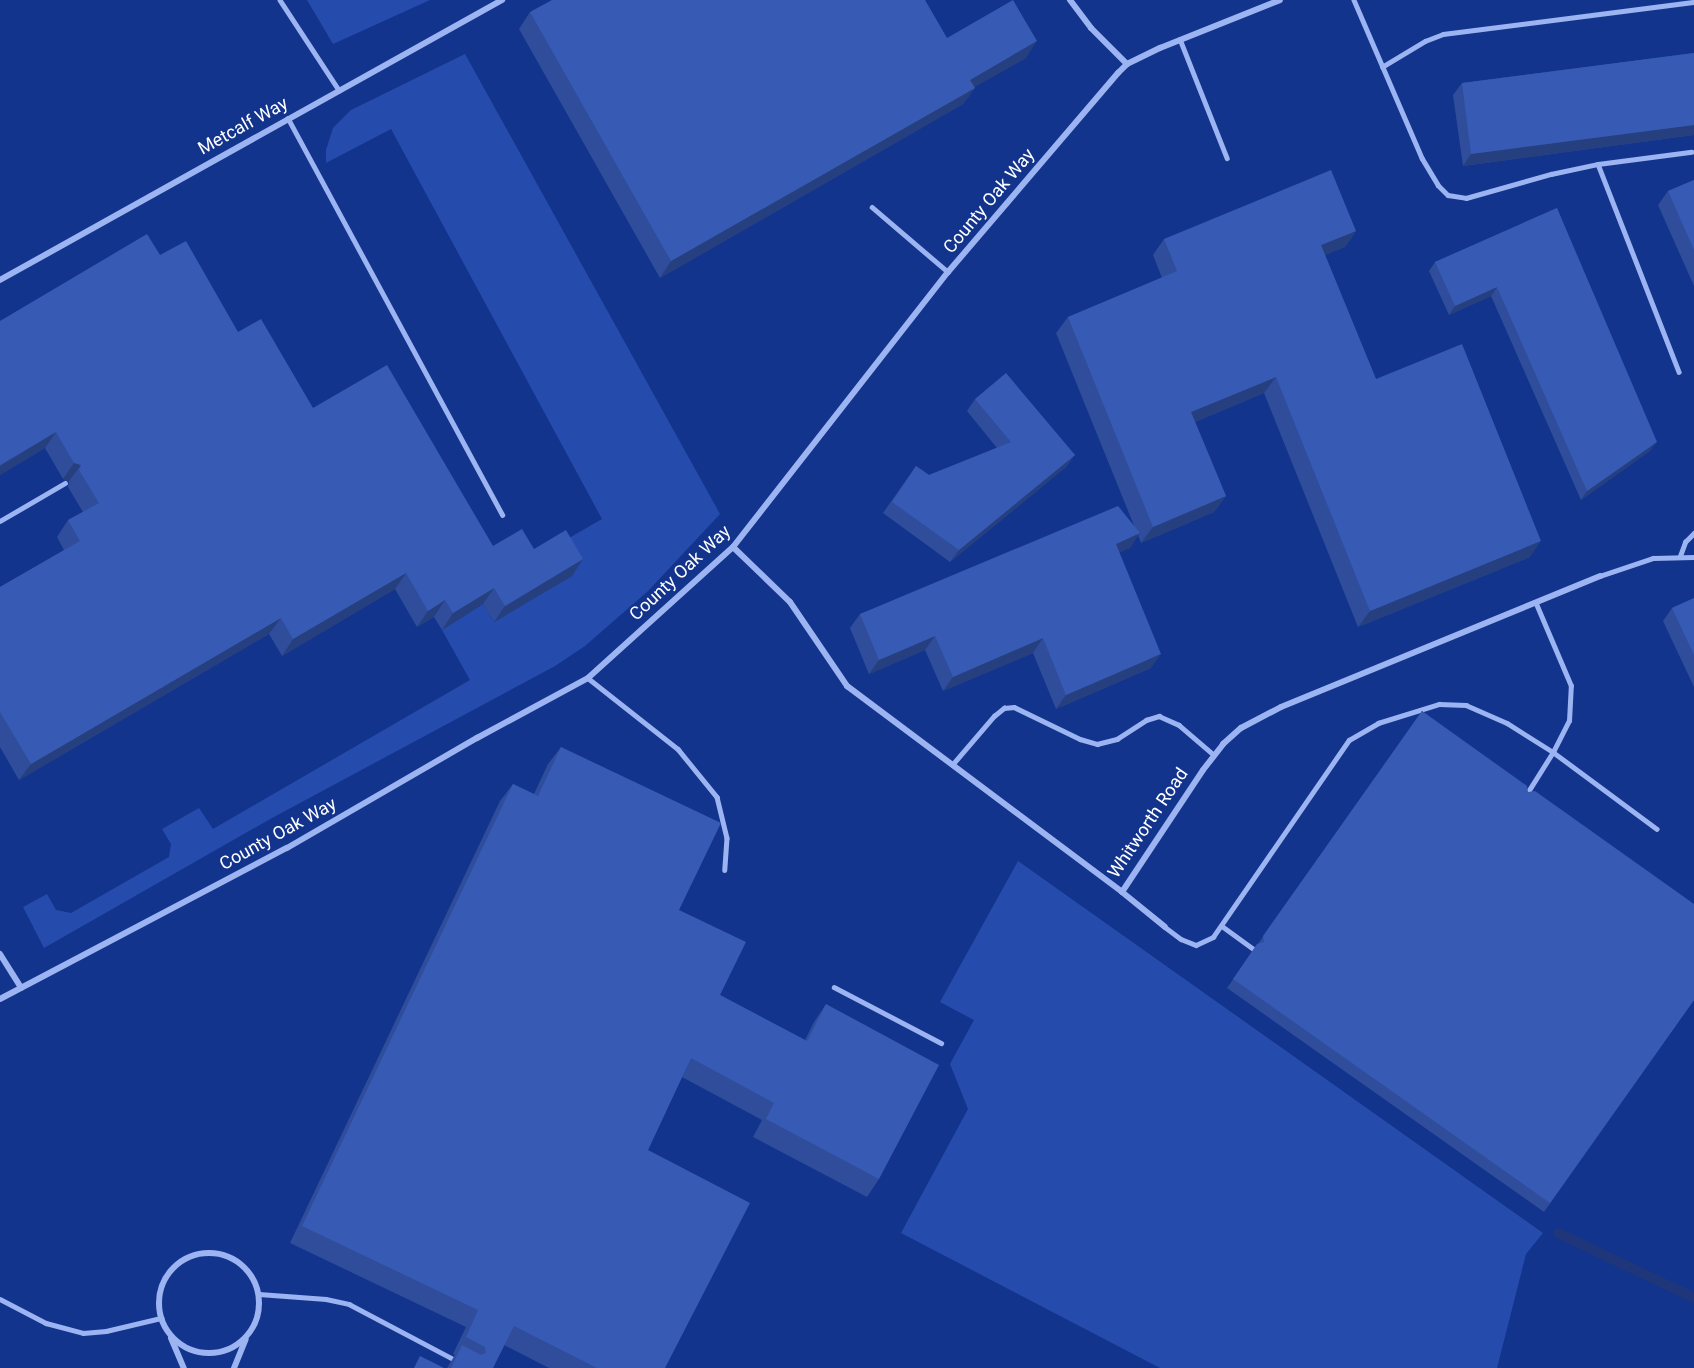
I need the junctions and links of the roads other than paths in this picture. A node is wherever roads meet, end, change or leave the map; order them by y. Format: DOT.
graph roads {
  1 [pos="280,0"];
  2 [pos="502,0"];
  3 [pos="1070,0"];
  4 [pos="1280,0"];
  5 [pos="1354,0"];
  6 [pos="1694,2"];
  7 [pos="1180,39"];
  8 [pos="1127,64"];
  9 [pos="1382,67"];
  10 [pos="339,90"];
  11 [pos="288,118"];
  12 [pos="1692,152"];
  13 [pos="1227,158"];
  14 [pos="1598,164"];
  15 [pos="872,207"];
  16 [pos="948,272"];
  17 [pos="1,277"];
  18 [pos="1679,372"];
  19 [pos="65,483"];
  20 [pos="503,515"];
  21 [pos="0,520"];
  22 [pos="1694,533"];
  23 [pos="733,547"];
  24 [pos="1680,556"];
  25 [pos="1694,557"];
  26 [pos="1600,576"];
  27 [pos="1536,604"];
  28 [pos="588,678"];
  29 [pos="1553,752"];
  30 [pos="1214,755"];
  31 [pos="952,765"];
  32 [pos="1525,797"];
  33 [pos="1657,829"];
  34 [pos="725,870"];
  35 [pos="1122,892"];
  36 [pos="1222,926"];
  37 [pos="1165,927"];
  38 [pos="1254,949"];
  39 [pos="0,954"];
  40 [pos="834,987"];
  41 [pos="21,988"];
  42 [pos="0,999"];
  43 [pos="941,1043"];
  44 [pos="259,1294"];
  45 [pos="0,1299"];
  46 [pos="161,1318"];
  47 [pos="169,1334"];
  48 [pos="249,1334"];
  49 [pos="460,1363"];
  50 [pos="184,1368"];
  51 [pos="234,1368"];
  1 -- 10 [label="lane"];
  2 -- 10 [label="street, Metcalf Way"];
  3 -- 8 [label="street"];
  4 -- 7 [label="street, County Oak Way"];
  5 -- 9 [label="lane"];
  6 -- 9 [label="lane"];
  7 -- 8 [label="street, County Oak Way"];
  7 -- 13 [label="lane"];
  8 -- 16 [label="street, County Oak Way"];
  9 -- 14 [label="lane"];
  10 -- 11 [label="street, Metcalf Way"];
  11 -- 17 [label="street, Metcalf Way"];
  11 -- 20 [label="lane"];
  12 -- 14 [label="lane"];
  14 -- 18 [label="lane"];
  15 -- 16 [label="lane"];
  16 -- 23 [label="street, County Oak Way"];
  19 -- 21 [label="lane"];
  22 -- 24 [label="lane"];
  23 -- 28 [label="street, County Oak Way"];
  23 -- 31 [label="street, Whitworth Road"];
  24 -- 25 [label="lane"];
  24 -- 26 [label="lane"];
  26 -- 27 [label="street, Whitworth Road"];
  27 -- 29 [label="lane"];
  27 -- 30 [label="street, Whitworth Road"];
  28 -- 34 [label="lane"];
  28 -- 41 [label="street, County Oak Way"];
  29 -- 32 [label="lane"];
  29 -- 33 [label="lane"];
  29 -- 36 [label="lane"];
  30 -- 31 [label="lane"];
  30 -- 35 [label="street, Whitworth Road"];
  31 -- 35 [label="street, Whitworth Road"];
  35 -- 37 [label="street"];
  36 -- 37 [label="lane"];
  36 -- 38 [label="lane"];
  39 -- 41 [label="street"];
  40 -- 43 [label="lane"];
  41 -- 42 [label="street, County Oak Way"];
  44 -- 46 [label="street"];
  44 -- 48 [label="street"];
  44 -- 49 [label="lane"];
  45 -- 46 [label="lane"];
  46 -- 47 [label="street"];
  47 -- 48 [label="street"];
  47 -- 50 [label="street"];
  48 -- 51 [label="street"];
}
